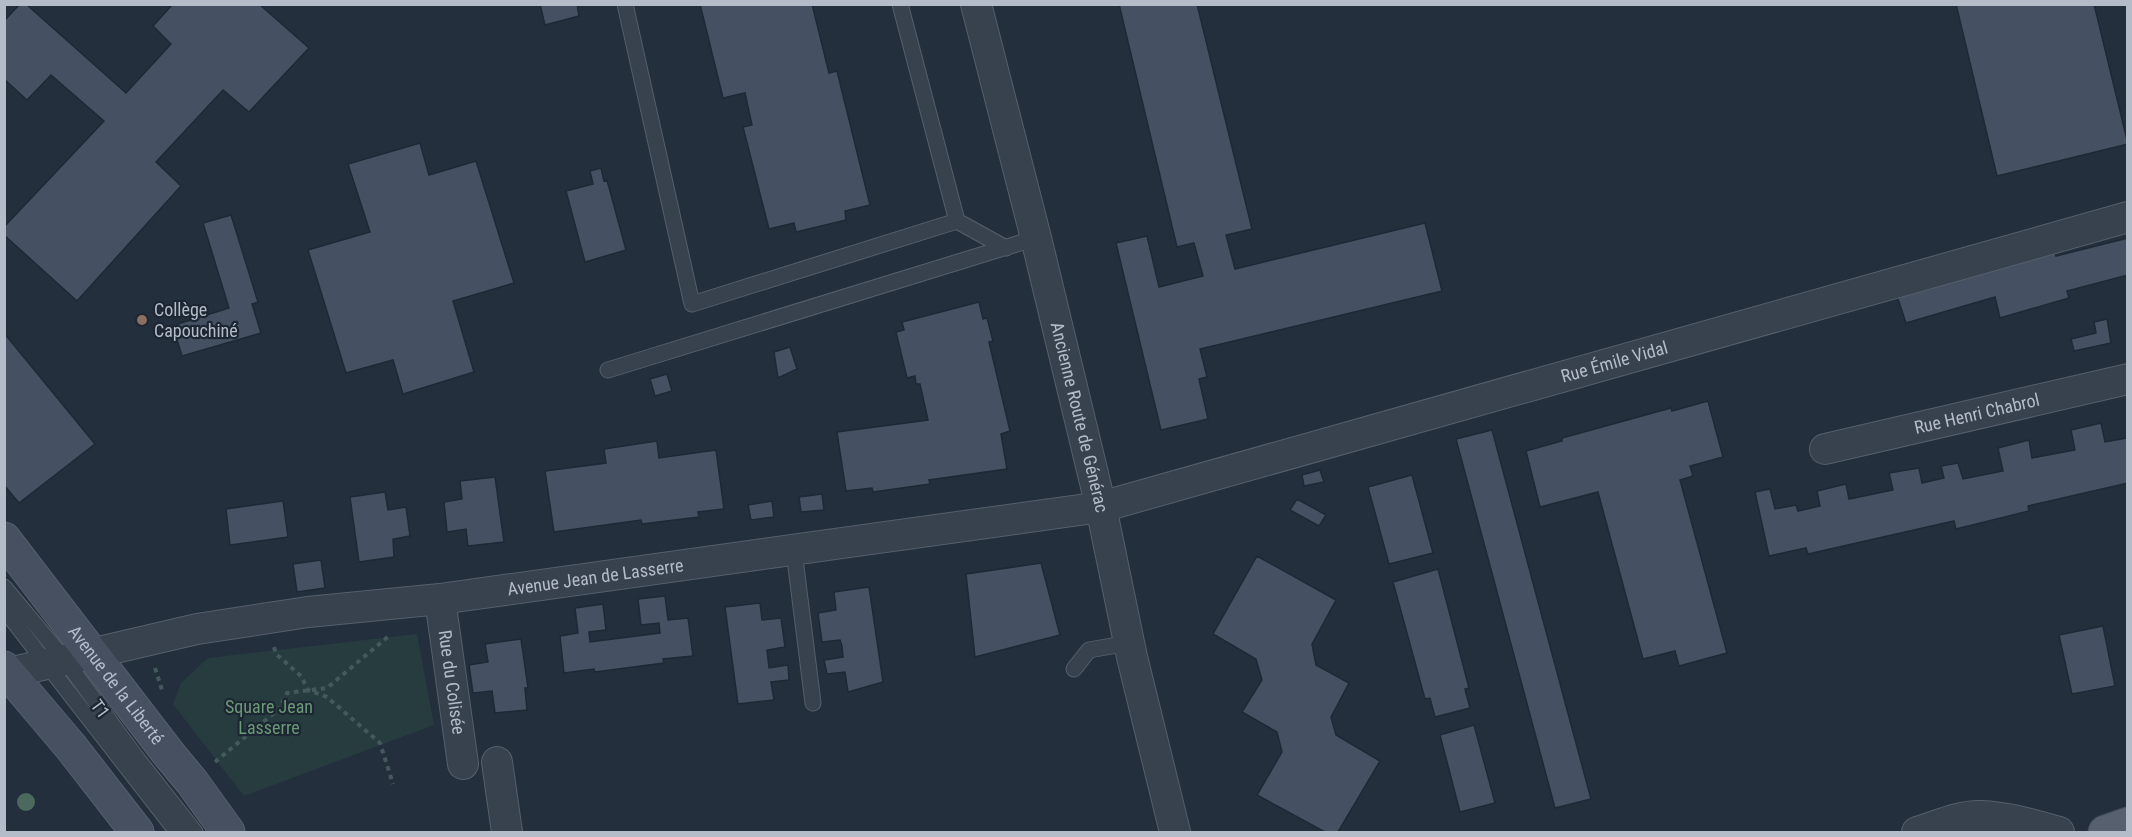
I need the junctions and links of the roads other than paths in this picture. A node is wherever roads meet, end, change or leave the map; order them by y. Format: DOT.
graph roads {
  1 [pos="625,4"];
  2 [pos="900,4"];
  3 [pos="976,4"];
  4 [pos="2127,217"];
  5 [pos="957,220"];
  6 [pos="1036,238"];
  7 [pos="1005,248"];
  8 [pos="608,370"];
  9 [pos="2127,379"];
  10 [pos="1825,448"];
  11 [pos="1101,507"];
  12 [pos="4,539"];
  13 [pos="794,551"];
  14 [pos="4,587"];
  15 [pos="440,599"];
  16 [pos="4,609"];
  17 [pos="1129,643"];
  18 [pos="69,659"];
  19 [pos="1074,669"];
  20 [pos="6,672"];
  21 [pos="813,703"];
  22 [pos="497,762"];
  23 [pos="463,764"];
  24 [pos="2127,824"];
  25 [pos="137,832"];
  26 [pos="177,832"];
  27 [pos="195,832"];
  28 [pos="228,832"];
  29 [pos="507,832"];
  30 [pos="1174,832"];
  31 [pos="1917,832"];
  32 [pos="2060,832"];
  33 [pos="2105,832"];
  1 -- 5 [label="lane"];
  2 -- 5 [label="lane"];
  3 -- 6 [label="street, Ancienne Route de Générac"];
  4 -- 11 [label="street, Rue Émile Vidal"];
  5 -- 7 [label="lane"];
  6 -- 7 [label="lane"];
  6 -- 11 [label="street, Ancienne Route de Générac"];
  7 -- 8 [label="lane"];
  9 -- 10 [label="street, Rue Henri Chabrol"];
  11 -- 13 [label="street, Avenue Jean de Lasserre"];
  11 -- 17 [label="street, Ancienne Route de Générac"];
  12 -- 18 [label="main road, Avenue de la Liberté"];
  13 -- 15 [label="street, Avenue Jean de Lasserre"];
  13 -- 21 [label="lane"];
  14 -- 18 [label="lane, T1 / T1"];
  15 -- 18 [label="street, Avenue Jean de Lasserre"];
  15 -- 23 [label="street, Rue du Colisée"];
  16 -- 18 [label="lane, T1 / T1"];
  17 -- 19 [label="lane"];
  17 -- 30 [label="street, Ancienne Route de Générac"];
  18 -- 20 [label="street, Avenue Jean de Lasserre"];
  18 -- 26 [label="lane, T1 / T1"];
  18 -- 27 [label="lane, T1 / T1"];
  18 -- 28 [label="main road, Avenue de la Liberté"];
  20 -- 25 [label="main road"];
  22 -- 29 [label="street"];
  24 -- 33 [label="main road"];
  31 -- 32 [label="street"];
}
